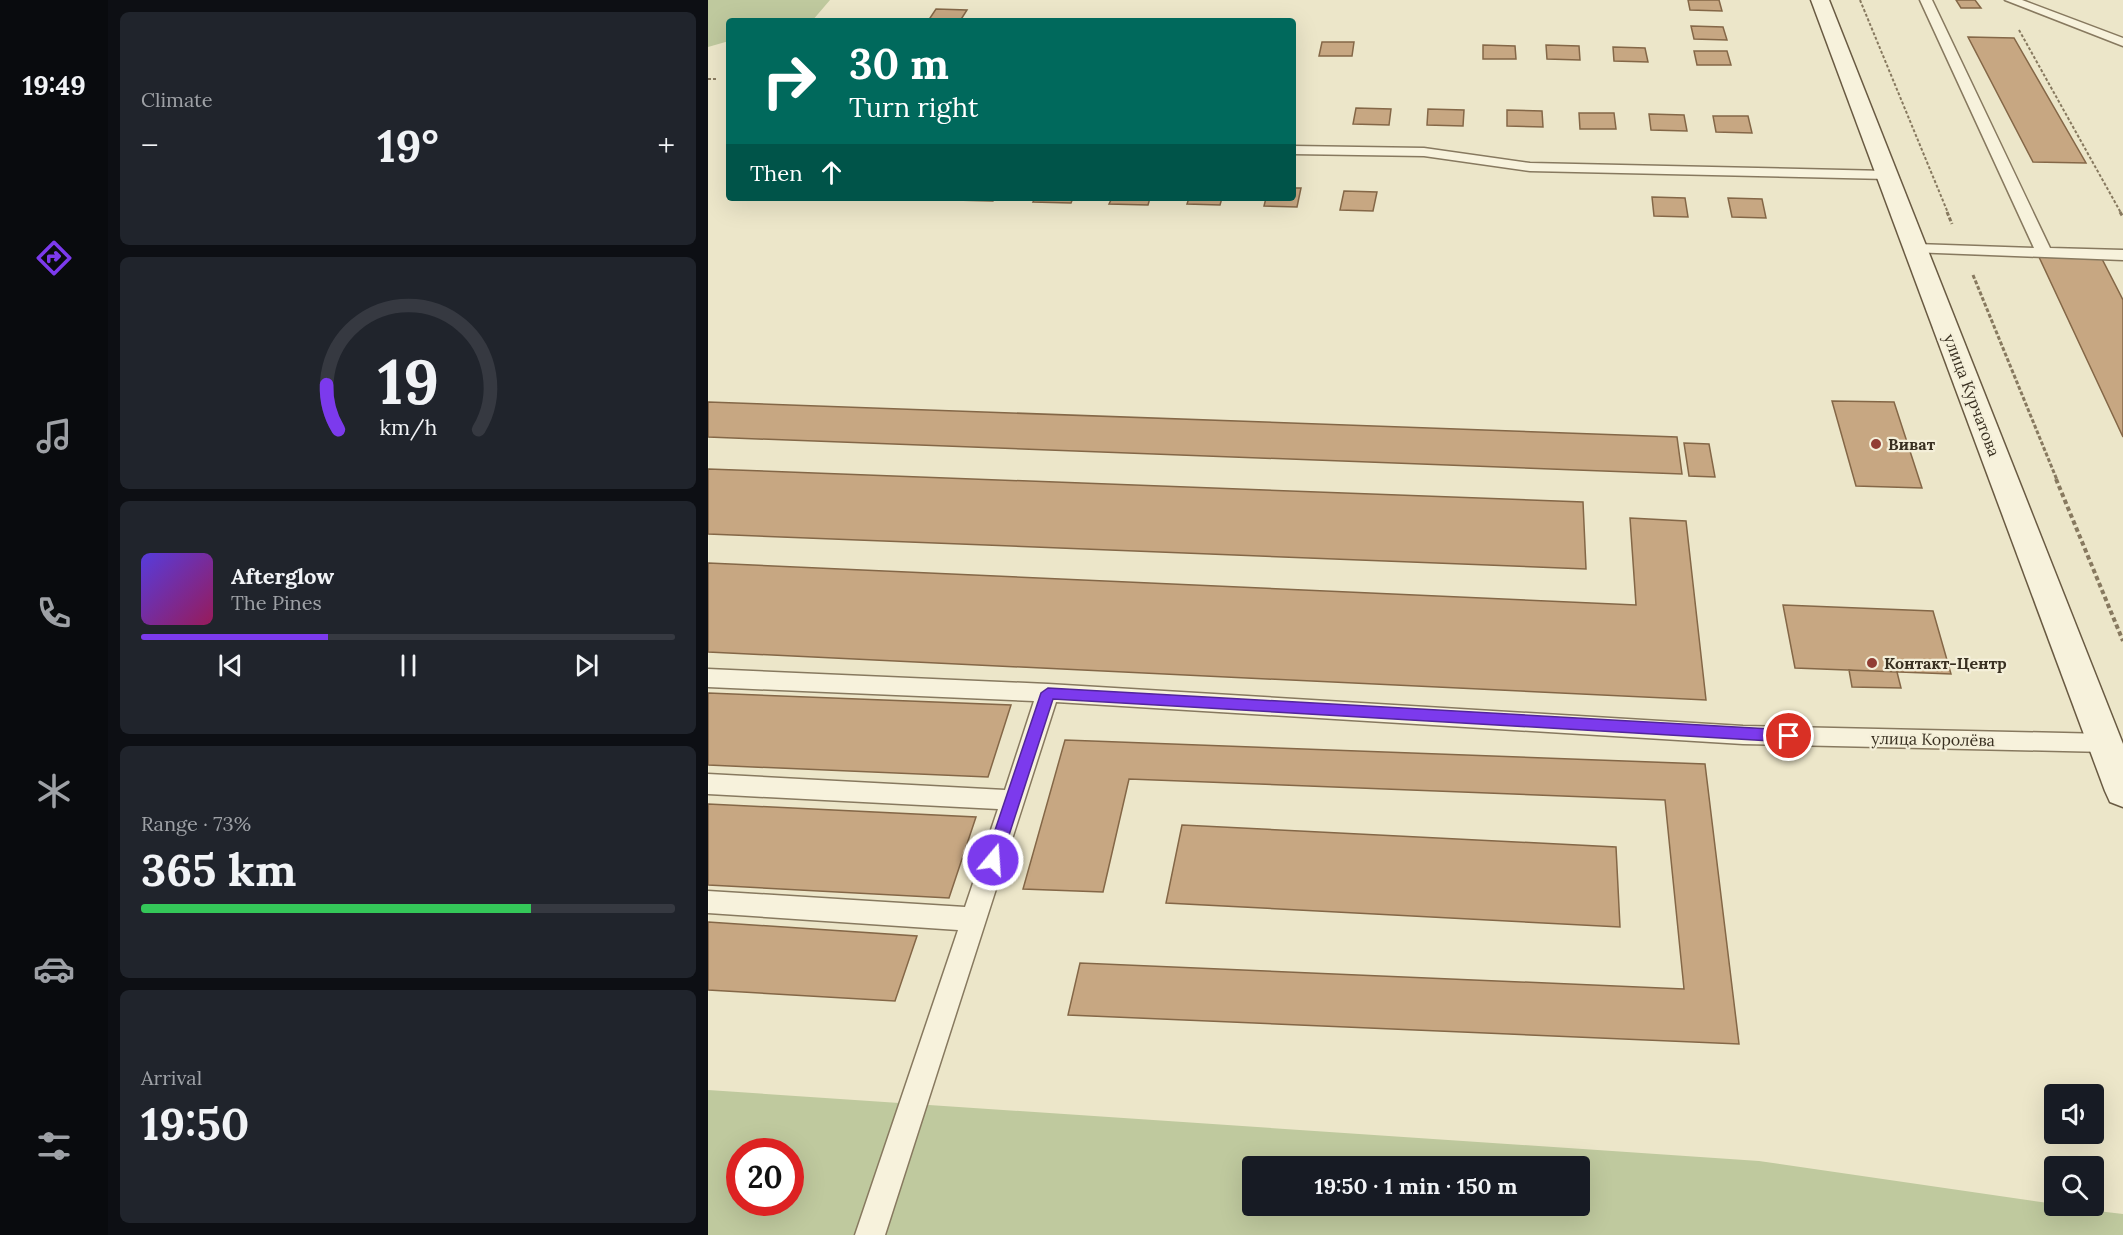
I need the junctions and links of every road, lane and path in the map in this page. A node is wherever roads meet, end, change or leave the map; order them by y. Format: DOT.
graph roads {
  1 [pos="1820,0"];
  2 [pos="1860,0"];
  3 [pos="1926,0"];
  4 [pos="2011,0"];
  5 [pos="2014,21"];
  6 [pos="2123,42"];
  7 [pos="708,79"];
  8 [pos="716,79"];
  9 [pos="1296,150"];
  10 [pos="1887,175"];
  11 [pos="2123,217"];
  12 [pos="1916,249"];
  13 [pos="1962,250"];
  14 [pos="2044,253"];
  15 [pos="2123,255"];
  16 [pos="2123,641"];
  17 [pos="708,678"];
  18 [pos="1048,693"];
  19 [pos="2114,743"];
  20 [pos="708,784"];
  21 [pos="2123,791"];
  22 [pos="1012,800"];
  23 [pos="708,903"];
  24 [pos="973,919"];
  25 [pos="870,1235"];
  1 -- 10 [label="street, улица Курчатова"];
  2 -- 13 [label="path"];
  3 -- 14 [label="lane"];
  4 -- 6 [label="lane"];
  5 -- 11 [label="path"];
  7 -- 8 [label="path"];
  9 -- 10 [label="lane"];
  10 -- 12 [label="street, улица Курчатова"];
  12 -- 13 [label="lane"];
  12 -- 19 [label="street, улица Курчатова"];
  13 -- 14 [label="lane"];
  13 -- 16 [label="path"];
  14 -- 15 [label="lane"];
  17 -- 18 [label="lane, улица Королёва"];
  18 -- 19 [label="lane, улица Королёва"];
  18 -- 22 [label="lane"];
  19 -- 21 [label="street, улица Курчатова"];
  20 -- 22 [label="lane"];
  22 -- 24 [label="lane"];
  23 -- 24 [label="lane"];
  24 -- 25 [label="lane"];
}
